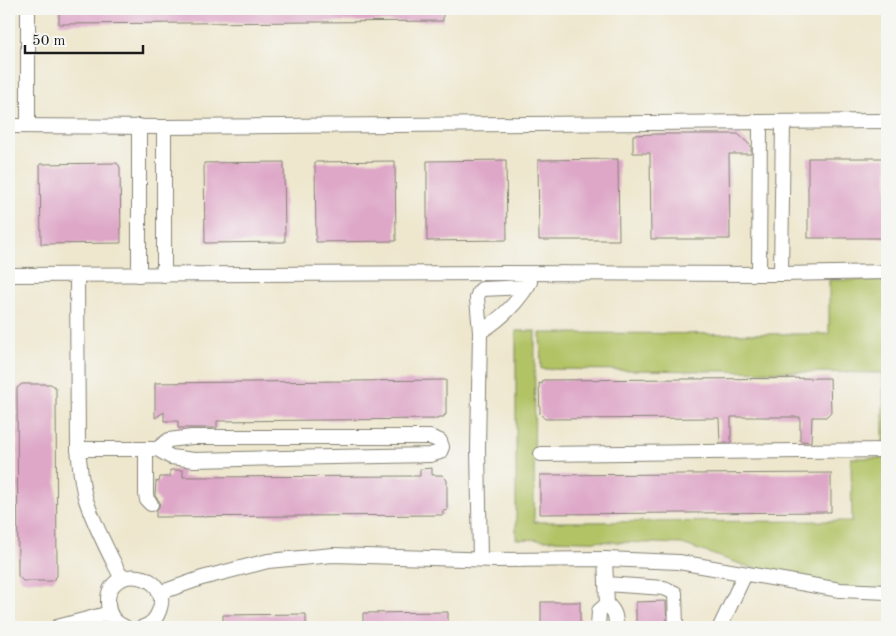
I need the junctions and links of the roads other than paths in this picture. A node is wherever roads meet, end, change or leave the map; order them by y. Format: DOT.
graph roads {
  1 [pos="28,9"];
  2 [pos="887,121"];
  3 [pos="760,122"];
  4 [pos="783,122"];
  5 [pos="9,126"];
  6 [pos="28,126"];
  7 [pos="139,126"];
  8 [pos="164,127"];
  9 [pos="887,272"];
  10 [pos="535,273"];
  11 [pos="759,274"];
  12 [pos="781,274"];
  13 [pos="9,275"];
  14 [pos="78,275"];
  15 [pos="139,275"];
  16 [pos="164,275"];
  17 [pos="526,287"];
  18 [pos="480,332"];
  19 [pos="78,449"];
  20 [pos="151,450"];
  21 [pos="887,450"];
  22 [pos="540,454"];
  23 [pos="151,504"];
  24 [pos="605,558"];
  25 [pos="480,559"];
  26 [pos="745,574"];
  27 [pos="122,579"];
  28 [pos="606,584"];
  29 [pos="887,592"];
  30 [pos="159,593"];
  31 [pos="607,604"];
  32 [pos="110,613"];
  33 [pos="56,627"];
  34 [pos="125,627"];
  35 [pos="143,627"];
  36 [pos="598,627"];
  37 [pos="616,627"];
  38 [pos="676,627"];
  39 [pos="720,627"];
  1 -- 6 [label="street"];
  2 -- 4 [label="street"];
  3 -- 4 [label="street"];
  3 -- 8 [label="street"];
  3 -- 11 [label="street"];
  4 -- 12 [label="street"];
  5 -- 6 [label="street"];
  6 -- 7 [label="street"];
  7 -- 8 [label="street"];
  7 -- 15 [label="street"];
  8 -- 16 [label="street"];
  9 -- 12 [label="street"];
  10 -- 11 [label="street"];
  10 -- 16 [label="street"];
  10 -- 17 [label="street"];
  11 -- 12 [label="street"];
  13 -- 14 [label="street"];
  14 -- 15 [label="street"];
  14 -- 19 [label="street"];
  15 -- 16 [label="street"];
  17 -- 18 [label="street"];
  17 -- 18 [label="street"];
  18 -- 25 [label="street"];
  19 -- 20 [label="street"];
  19 -- 27 [label="street"];
  20 -- 20 [label="street"];
  20 -- 23 [label="street"];
  21 -- 22 [label="street"];
  24 -- 25 [label="street"];
  24 -- 26 [label="street"];
  24 -- 28 [label="street"];
  25 -- 30 [label="street"];
  26 -- 29 [label="street"];
  26 -- 39 [label="street"];
  27 -- 30 [label="street"];
  27 -- 32 [label="street"];
  28 -- 31 [label="street"];
  28 -- 38 [label="street"];
  30 -- 35 [label="street"];
  31 -- 36 [label="street"];
  31 -- 37 [label="street"];
  32 -- 33 [label="street"];
  32 -- 34 [label="street"];
}
